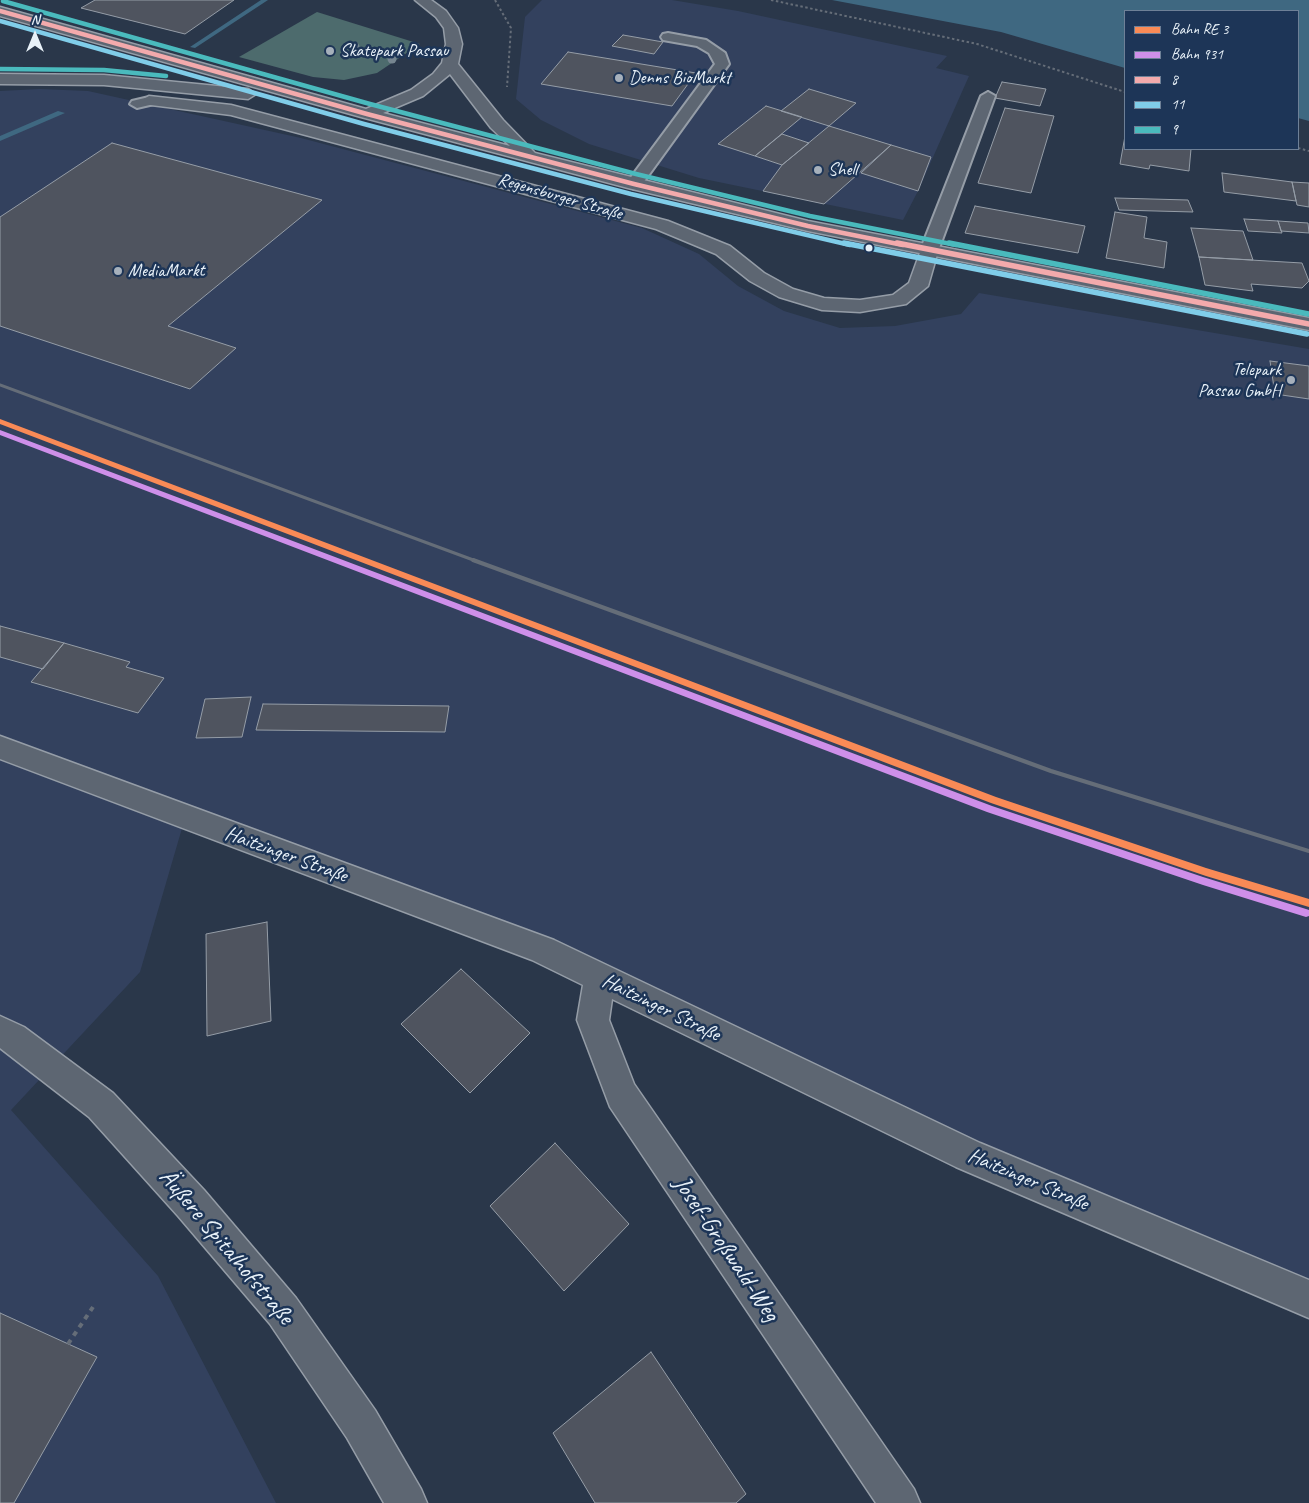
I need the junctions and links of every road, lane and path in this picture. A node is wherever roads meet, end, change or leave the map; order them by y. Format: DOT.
graph roads {
  1 [pos="14,0"];
  2 [pos="422,0"];
  3 [pos="495,0"];
  4 [pos="770,0"];
  5 [pos="0,6"];
  6 [pos="0,11"];
  7 [pos="668,37"];
  8 [pos="450,64"];
  9 [pos="0,79"];
  10 [pos="1124,92"];
  11 [pos="506,96"];
  12 [pos="988,96"];
  13 [pos="318,101"];
  14 [pos="143,103"];
  15 [pos="366,114"];
  16 [pos="528,155"];
  17 [pos="634,184"];
  18 [pos="929,251"];
  19 [pos="1309,324"];
  20 [pos="0,747"];
  21 [pos="600,979"];
  22 [pos="0,1032"];
  23 [pos="1309,1299"];
  24 [pos="93,1307"];
  25 [pos="68,1344"];
  26 [pos="406,1503"];
  27 [pos="900,1503"];
  1 -- 5 [label="main road"];
  2 -- 8 [label="main road"];
  3 -- 11 [label="path"];
  4 -- 10 [label="path"];
  6 -- 13 [label="main road, Regensburger Straße"];
  7 -- 17 [label="lane"];
  8 -- 15 [label="main road"];
  8 -- 16 [label="main road"];
  9 -- 13 [label="main road"];
  12 -- 18 [label="lane"];
  13 -- 15 [label="main road, Regensburger Straße"];
  14 -- 18 [label="main road, Regensburger Straße"];
  15 -- 16 [label="main road, Regensburger Straße"];
  16 -- 17 [label="main road, Regensburger Straße"];
  17 -- 18 [label="main road, Regensburger Straße"];
  18 -- 19 [label="main road, Regensburger Straße"];
  20 -- 21 [label="main road, Haitzinger Straße"];
  21 -- 23 [label="main road, Haitzinger Straße"];
  21 -- 27 [label="main road, Josef-Großwald-Weg"];
  22 -- 26 [label="main road, Äußere Spitalhofstraße"];
  24 -- 25 [label="path"];
}
